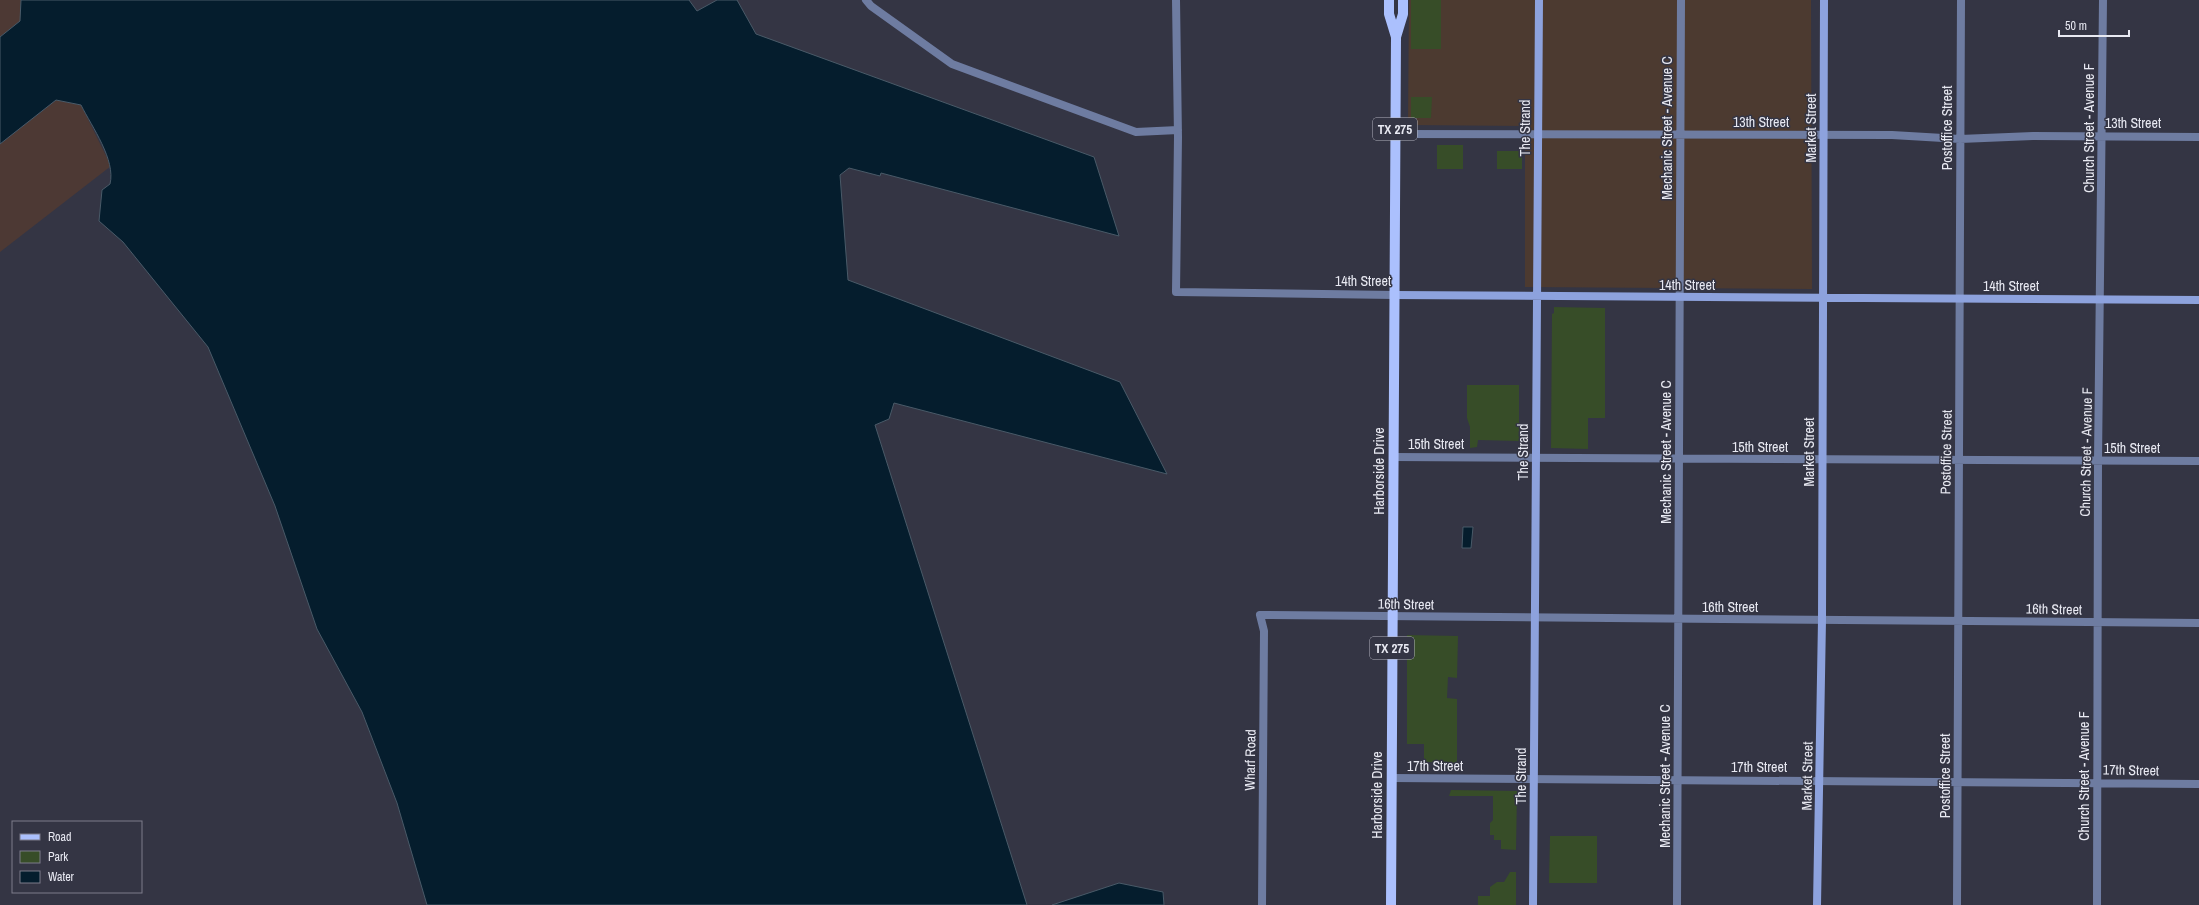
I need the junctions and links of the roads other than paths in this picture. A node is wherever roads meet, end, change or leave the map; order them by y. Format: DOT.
graph roads {
  1 [pos="866,0"];
  2 [pos="1176,0"];
  3 [pos="1389,0"];
  4 [pos="1403,0"];
  5 [pos="1539,0"];
  6 [pos="1681,0"];
  7 [pos="1824,0"];
  8 [pos="1961,0"];
  9 [pos="2103,0"];
  10 [pos="1396,38"];
  11 [pos="1178,130"];
  12 [pos="1395,134"];
  13 [pos="1538,134"];
  14 [pos="1680,134"];
  15 [pos="1824,135"];
  16 [pos="2102,136"];
  17 [pos="2199,136"];
  18 [pos="1960,139"];
  19 [pos="1394,295"];
  20 [pos="1537,296"];
  21 [pos="1679,298"];
  22 [pos="1823,298"];
  23 [pos="1960,298"];
  24 [pos="2101,299"];
  25 [pos="2199,300"];
  26 [pos="1393,457"];
  27 [pos="1536,458"];
  28 [pos="1678,459"];
  29 [pos="1959,459"];
  30 [pos="1822,460"];
  31 [pos="2098,461"];
  32 [pos="2199,462"];
  33 [pos="1260,615"];
  34 [pos="1392,616"];
  35 [pos="1535,618"];
  36 [pos="1679,619"];
  37 [pos="1822,620"];
  38 [pos="1957,621"];
  39 [pos="2098,623"];
  40 [pos="2199,623"];
  41 [pos="1392,778"];
  42 [pos="1534,780"];
  43 [pos="1678,780"];
  44 [pos="1820,780"];
  45 [pos="1958,782"];
  46 [pos="2098,783"];
  47 [pos="2199,784"];
  48 [pos="1262,905"];
  49 [pos="1391,905"];
  50 [pos="1533,905"];
  51 [pos="1676,905"];
  52 [pos="1817,905"];
  53 [pos="1957,905"];
  54 [pos="2097,905"];
  1 -- 11 [label="street"];
  2 -- 11 [label="street"];
  3 -- 10 [label="main road, Harborside Drive / TX 275"];
  4 -- 10 [label="main road, Harborside Drive / TX 275"];
  5 -- 13 [label="main road, The Strand"];
  6 -- 14 [label="street, Mechanic Street - Avenue C"];
  7 -- 15 [label="main road, Market Street"];
  8 -- 18 [label="street, Postoffice Street"];
  9 -- 16 [label="street, Church Street - Avenue F"];
  10 -- 12 [label="main road, Harborside Drive / TX 275"];
  11 -- 19 [label="street, 14th Street"];
  12 -- 13 [label="street, 13th Street"];
  12 -- 19 [label="main road, Harborside Drive / TX 275"];
  13 -- 14 [label="street, 13th Street"];
  13 -- 20 [label="main road, The Strand"];
  14 -- 15 [label="street, 13th Street"];
  14 -- 21 [label="street, Mechanic Street - Avenue C"];
  15 -- 18 [label="street, 13th Street"];
  15 -- 22 [label="main road, Market Street"];
  16 -- 17 [label="street, 13th Street"];
  16 -- 18 [label="street, 13th Street"];
  16 -- 24 [label="street, Church Street - Avenue F"];
  18 -- 23 [label="street, Postoffice Street"];
  19 -- 20 [label="main road, 14th Street"];
  19 -- 26 [label="main road, Harborside Drive / TX 275"];
  20 -- 21 [label="main road, 14th Street"];
  20 -- 27 [label="main road, The Strand"];
  21 -- 22 [label="main road, 14th Street"];
  21 -- 28 [label="street, Mechanic Street - Avenue C"];
  22 -- 23 [label="main road, 14th Street"];
  22 -- 30 [label="main road, Market Street"];
  23 -- 24 [label="main road, 14th Street"];
  23 -- 29 [label="street, Postoffice Street"];
  24 -- 25 [label="main road, 14th Street"];
  24 -- 31 [label="street, Church Street - Avenue F"];
  26 -- 27 [label="street, 15th Street"];
  26 -- 34 [label="main road, Harborside Drive / TX 275"];
  27 -- 28 [label="street, 15th Street"];
  27 -- 35 [label="main road, The Strand"];
  28 -- 30 [label="street, 15th Street"];
  28 -- 36 [label="street, Mechanic Street - Avenue C"];
  29 -- 30 [label="street, 15th Street"];
  29 -- 31 [label="street, 15th Street"];
  29 -- 38 [label="street, Postoffice Street"];
  30 -- 37 [label="main road, Market Street"];
  31 -- 32 [label="street, 15th Street"];
  31 -- 39 [label="street, Church Street - Avenue F"];
  33 -- 34 [label="street, 16th Street"];
  33 -- 48 [label="street, Wharf Road"];
  34 -- 35 [label="street, 16th Street"];
  34 -- 41 [label="main road, Harborside Drive / TX 275"];
  35 -- 36 [label="street, 16th Street"];
  35 -- 42 [label="main road, The Strand"];
  36 -- 37 [label="street, 16th Street"];
  36 -- 43 [label="street, Mechanic Street - Avenue C"];
  37 -- 38 [label="street, 16th Street"];
  37 -- 44 [label="main road, Market Street"];
  38 -- 39 [label="street, 16th Street"];
  38 -- 45 [label="street, Postoffice Street"];
  39 -- 40 [label="street, 16th Street"];
  39 -- 46 [label="street, Church Street - Avenue F"];
  41 -- 42 [label="street, 17th Street"];
  41 -- 49 [label="main road, Harborside Drive / TX 275"];
  42 -- 43 [label="street, 17th Street"];
  42 -- 50 [label="main road, The Strand"];
  43 -- 44 [label="street, 17th Street"];
  43 -- 51 [label="street, Mechanic Street - Avenue C"];
  44 -- 45 [label="street, 17th Street"];
  44 -- 52 [label="main road, Market Street"];
  45 -- 46 [label="street, 17th Street"];
  45 -- 53 [label="street, Postoffice Street"];
  46 -- 47 [label="street, 17th Street"];
  46 -- 54 [label="street, Church Street - Avenue F"];
}
